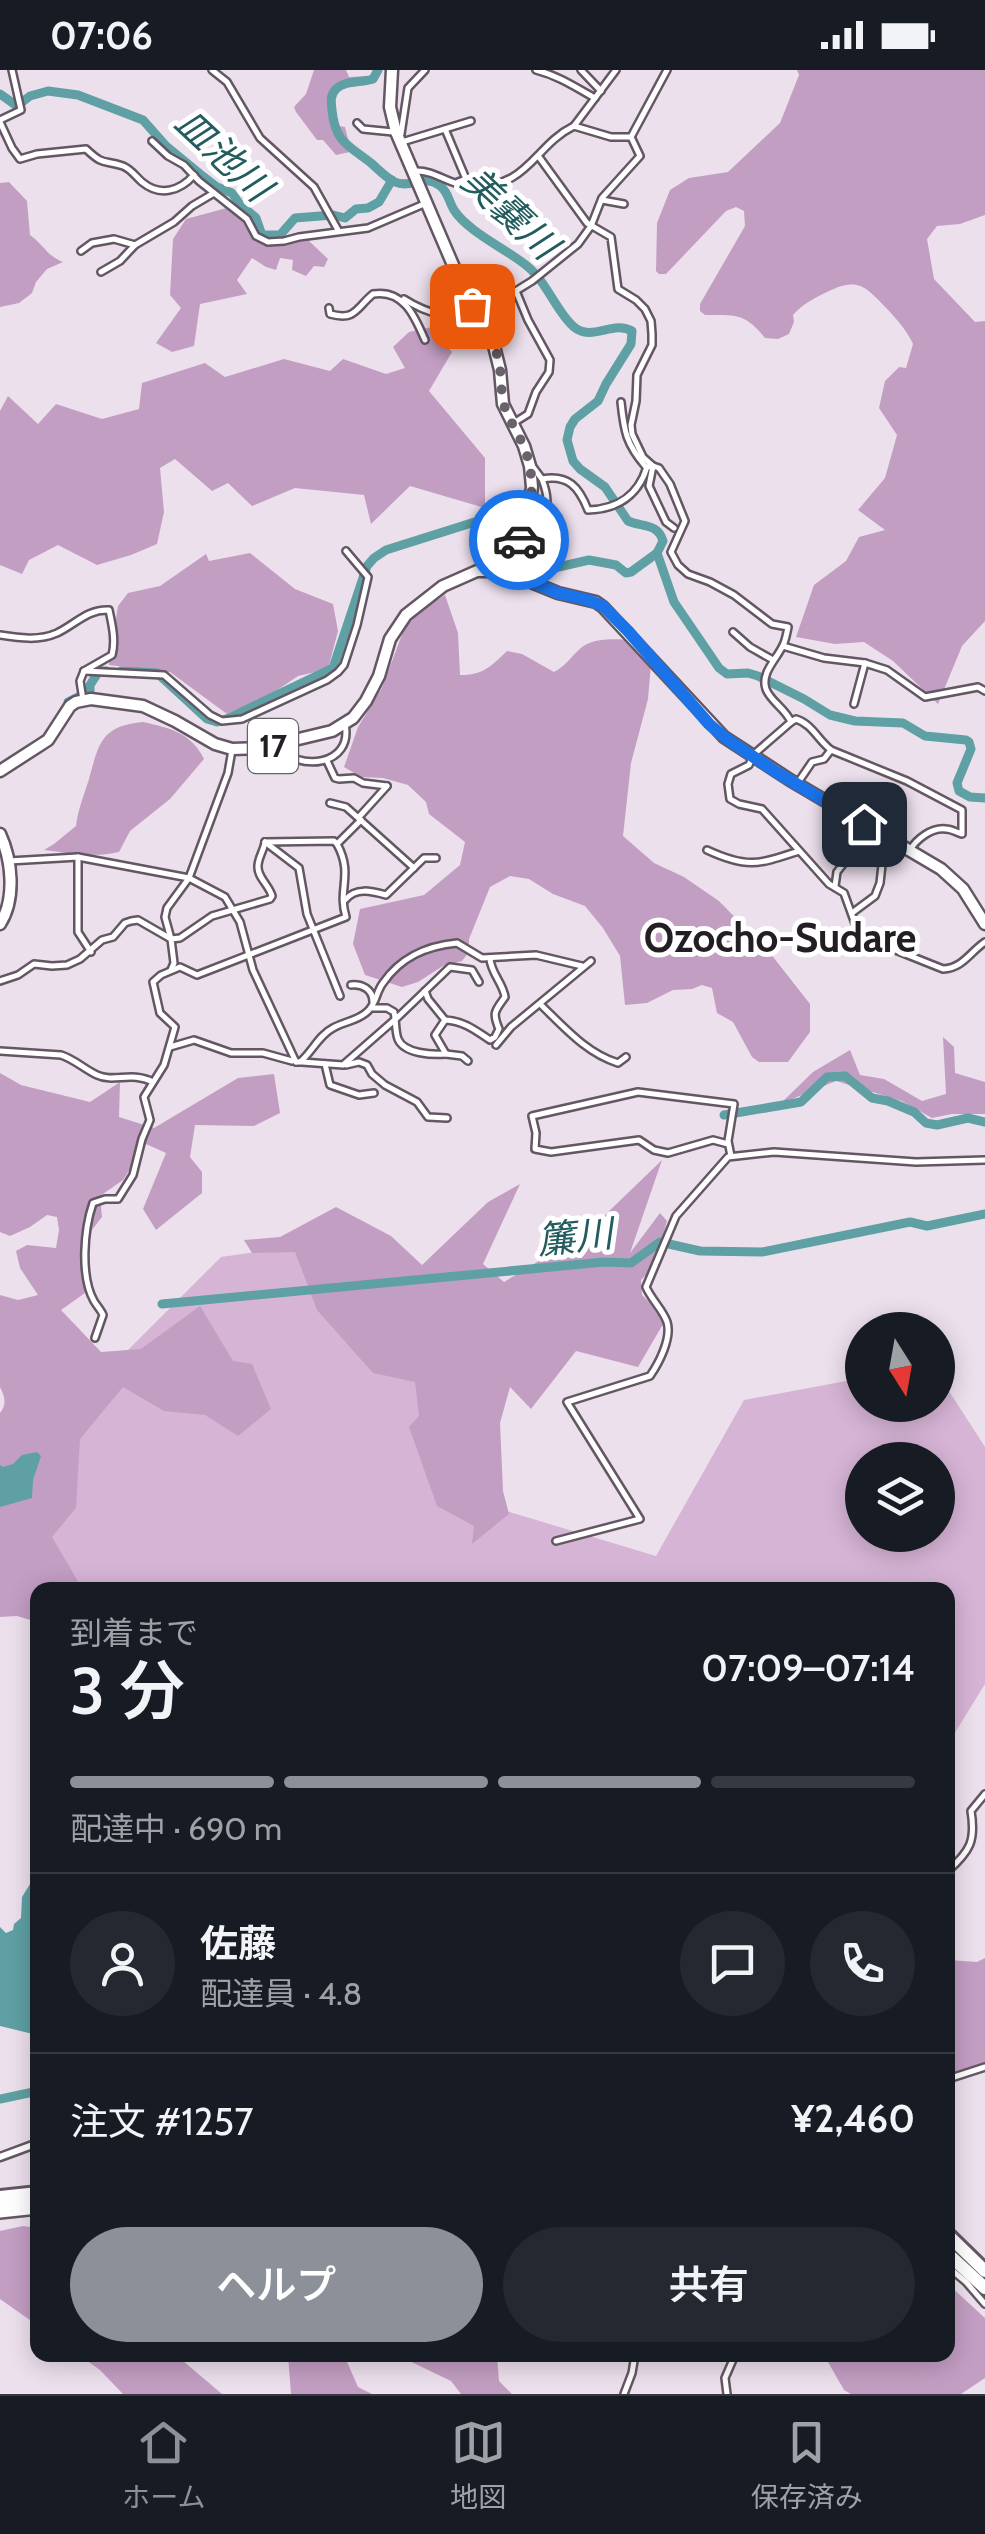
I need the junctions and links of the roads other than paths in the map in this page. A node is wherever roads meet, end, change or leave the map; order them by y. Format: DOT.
graph roads {
  1 [pos="12,70"];
  2 [pos="212,70"];
  3 [pos="392,70"];
  4 [pos="425,70"];
  5 [pos="536,70"];
  6 [pos="581,70"];
  7 [pos="616,70"];
  8 [pos="664,71"];
  9 [pos="601,91"];
  10 [pos="595,98"];
  11 [pos="471,121"];
  12 [pos="357,123"];
  13 [pos="1,124"];
  14 [pos="574,126"];
  15 [pos="444,128"];
  16 [pos="630,137"];
  17 [pos="399,138"];
  18 [pos="152,141"];
  19 [pos="538,156"];
  20 [pos="194,176"];
  21 [pos="416,177"];
  22 [pos="455,183"];
  23 [pos="214,192"];
  24 [pos="601,200"];
  25 [pos="427,202"];
  26 [pos="624,204"];
  27 [pos="591,226"];
  28 [pos="341,232"];
  29 [pos="135,245"];
  30 [pos="81,251"];
  31 [pos="615,262"];
  32 [pos="101,272"];
  33 [pos="620,274"];
  34 [pos="516,290"];
  35 [pos="401,300"];
  36 [pos="328,308"];
  37 [pos="482,324"];
  38 [pos="425,340"];
  39 [pos="621,402"];
  40 [pos="512,424"];
  41 [pos="530,466"];
  42 [pos="650,467"];
  43 [pos="542,479"];
  44 [pos="674,528"];
  45 [pos="524,530"];
  46 [pos="346,550"];
  47 [pos="504,570"];
  48 [pos="733,632"];
  49 [pos="0,635"];
  50 [pos="784,646"];
  51 [pos="772,660"];
  52 [pos="865,663"];
  53 [pos="84,672"];
  54 [pos="985,691"];
  55 [pos="83,700"];
  56 [pos="854,704"];
  57 [pos="791,722"];
  58 [pos="345,724"];
  59 [pos="277,745"];
  60 [pos="232,750"];
  61 [pos="832,750"];
  62 [pos="753,755"];
  63 [pos="327,761"];
  64 [pos="0,771"];
  65 [pos="797,784"];
  66 [pos="330,803"];
  67 [pos="850,816"];
  68 [pos="360,819"];
  69 [pos="0,834"];
  70 [pos="265,842"];
  71 [pos="337,844"];
  72 [pos="906,848"];
  73 [pos="708,850"];
  74 [pos="800,851"];
  75 [pos="78,857"];
  76 [pos="436,858"];
  77 [pos="9,861"];
  78 [pos="414,868"];
  79 [pos="189,878"];
  80 [pos="835,887"];
  81 [pos="343,908"];
  82 [pos="234,909"];
  83 [pos="852,914"];
  84 [pos="0,924"];
  85 [pos="985,924"];
  86 [pos="314,929"];
  87 [pos="172,939"];
  88 [pos="985,942"];
  89 [pos="91,952"];
  90 [pos="248,955"];
  91 [pos="490,959"];
  92 [pos="591,961"];
  93 [pos="582,966"];
  94 [pos="170,970"];
  95 [pos="0,981"];
  96 [pos="479,982"];
  97 [pos="350,985"];
  98 [pos="424,991"];
  99 [pos="340,996"];
  100 [pos="540,1004"];
  101 [pos="370,1009"];
  102 [pos="396,1019"];
  103 [pos="445,1020"];
  104 [pos="496,1045"];
  105 [pos="170,1047"];
  106 [pos="0,1052"];
  107 [pos="446,1054"];
  108 [pos="626,1057"];
  109 [pos="468,1061"];
  110 [pos="298,1062"];
  111 [pos="325,1064"];
  112 [pos="343,1065"];
  113 [pos="370,1071"];
  114 [pos="380,1073"];
  115 [pos="152,1082"];
  116 [pos="374,1093"];
  117 [pos="447,1118"];
  118 [pos="728,1144"];
  119 [pos="731,1156"];
  120 [pos="985,1160"];
  121 [pos="95,1338"];
  122 [pos="556,1540"];
  123 [pos="985,1794"];
  124 [pos="955,1863"];
  125 [pos="985,2067"];
  126 [pos="955,2077"];
  127 [pos="30,2146"];
  128 [pos="0,2157"];
  129 [pos="30,2194"];
  130 [pos="0,2197"];
  131 [pos="30,2204"];
  132 [pos="0,2207"];
  133 [pos="30,2213"];
  134 [pos="0,2215"];
  135 [pos="955,2245"];
  136 [pos="955,2260"];
  137 [pos="955,2273"];
  138 [pos="985,2273"];
  139 [pos="985,2288"];
  140 [pos="985,2304"];
  141 [pos="633,2362"];
  142 [pos="732,2362"];
  143 [pos="624,2394"];
  144 [pos="728,2394"];
  1 -- 13 [label="street"];
  2 -- 28 [label="street"];
  3 -- 17 [label="main road"];
  4 -- 17 [label="street"];
  5 -- 10 [label="street"];
  6 -- 9 [label="street"];
  7 -- 9 [label="street"];
  8 -- 16 [label="street"];
  9 -- 10 [label="street"];
  10 -- 14 [label="street"];
  11 -- 15 [label="street"];
  12 -- 17 [label="street"];
  13 -- 20 [label="street"];
  14 -- 16 [label="street"];
  14 -- 19 [label="street"];
  15 -- 17 [label="street"];
  15 -- 22 [label="street"];
  16 -- 24 [label="street"];
  17 -- 21 [label="main road"];
  18 -- 20 [label="street"];
  19 -- 22 [label="street"];
  19 -- 27 [label="street"];
  20 -- 23 [label="street"];
  21 -- 22 [label="street"];
  21 -- 25 [label="main road"];
  23 -- 28 [label="street"];
  23 -- 29 [label="street"];
  24 -- 26 [label="street"];
  24 -- 27 [label="street"];
  25 -- 28 [label="street"];
  25 -- 37 [label="main road"];
  27 -- 31 [label="street"];
  27 -- 34 [label="street"];
  29 -- 30 [label="street"];
  29 -- 32 [label="street"];
  31 -- 33 [label="street"];
  31 -- 42 [label="street"];
  34 -- 37 [label="street"];
  34 -- 40 [label="street"];
  35 -- 36 [label="street"];
  35 -- 37 [label="street"];
  35 -- 38 [label="street"];
  37 -- 40 [label="main road"];
  39 -- 42 [label="street"];
  40 -- 41 [label="main road"];
  41 -- 43 [label="street"];
  41 -- 45 [label="main road"];
  42 -- 43 [label="street"];
  42 -- 44 [label="street"];
  42 -- 50 [label="street"];
  43 -- 45 [label="street"];
  45 -- 47 [label="main road"];
  46 -- 53 [label="street"];
  47 -- 58 [label="main road, 17"];
  47 -- 62 [label="main road"];
  48 -- 51 [label="street"];
  49 -- 53 [label="street"];
  50 -- 51 [label="street"];
  50 -- 52 [label="street"];
  51 -- 57 [label="street"];
  52 -- 54 [label="street"];
  52 -- 56 [label="street"];
  53 -- 55 [label="street"];
  55 -- 60 [label="main road, 17"];
  55 -- 64 [label="main road"];
  57 -- 61 [label="street"];
  57 -- 62 [label="street"];
  58 -- 59 [label="main road, 17"];
  58 -- 63 [label="street"];
  59 -- 60 [label="main road, 17"];
  59 -- 63 [label="street"];
  60 -- 79 [label="street"];
  61 -- 65 [label="street"];
  61 -- 72 [label="street"];
  62 -- 65 [label="main road"];
  62 -- 74 [label="street"];
  63 -- 68 [label="street"];
  65 -- 67 [label="main road"];
  66 -- 68 [label="street"];
  67 -- 72 [label="main road"];
  67 -- 80 [label="street"];
  68 -- 71 [label="street"];
  68 -- 78 [label="street"];
  69 -- 77 [label="main road"];
  70 -- 71 [label="street"];
  70 -- 82 [label="street"];
  70 -- 86 [label="street"];
  71 -- 81 [label="street"];
  72 -- 83 [label="street"];
  72 -- 85 [label="main road"];
  73 -- 74 [label="street"];
  74 -- 80 [label="street"];
  75 -- 77 [label="street"];
  75 -- 79 [label="street"];
  75 -- 89 [label="street"];
  76 -- 78 [label="street"];
  77 -- 84 [label="main road"];
  78 -- 81 [label="street"];
  79 -- 82 [label="street"];
  79 -- 87 [label="street"];
  80 -- 83 [label="street"];
  81 -- 86 [label="street"];
  82 -- 87 [label="street"];
  82 -- 90 [label="street"];
  83 -- 88 [label="street"];
  86 -- 90 [label="street"];
  86 -- 99 [label="street"];
  87 -- 89 [label="street"];
  87 -- 94 [label="street"];
  89 -- 95 [label="street"];
  90 -- 94 [label="street"];
  90 -- 110 [label="street"];
  91 -- 93 [label="street"];
  91 -- 101 [label="street"];
  91 -- 103 [label="street"];
  92 -- 93 [label="street"];
  93 -- 100 [label="street"];
  94 -- 105 [label="street"];
  96 -- 98 [label="street"];
  97 -- 101 [label="street"];
  98 -- 102 [label="street"];
  98 -- 103 [label="street"];
  100 -- 104 [label="street"];
  100 -- 108 [label="street"];
  101 -- 102 [label="street"];
  101 -- 110 [label="street"];
  102 -- 107 [label="street"];
  102 -- 112 [label="street"];
  103 -- 107 [label="street"];
  105 -- 110 [label="street"];
  105 -- 115 [label="street"];
  106 -- 115 [label="street"];
  107 -- 109 [label="street"];
  110 -- 111 [label="street"];
  111 -- 112 [label="street"];
  111 -- 116 [label="street"];
  112 -- 113 [label="street"];
  113 -- 114 [label="street"];
  113 -- 117 [label="street"];
  115 -- 121 [label="street"];
  118 -- 118 [label="street"];
  118 -- 119 [label="street"];
  119 -- 120 [label="street"];
  119 -- 122 [label="street"];
  123 -- 124 [label="street"];
  125 -- 126 [label="street"];
  127 -- 128 [label="street"];
  129 -- 130 [label="highway"];
  131 -- 132 [label="highway"];
  133 -- 134 [label="street"];
  135 -- 138 [label="highway"];
  136 -- 139 [label="highway"];
  137 -- 140 [label="street"];
  141 -- 143 [label="street"];
  142 -- 144 [label="street"];
}
